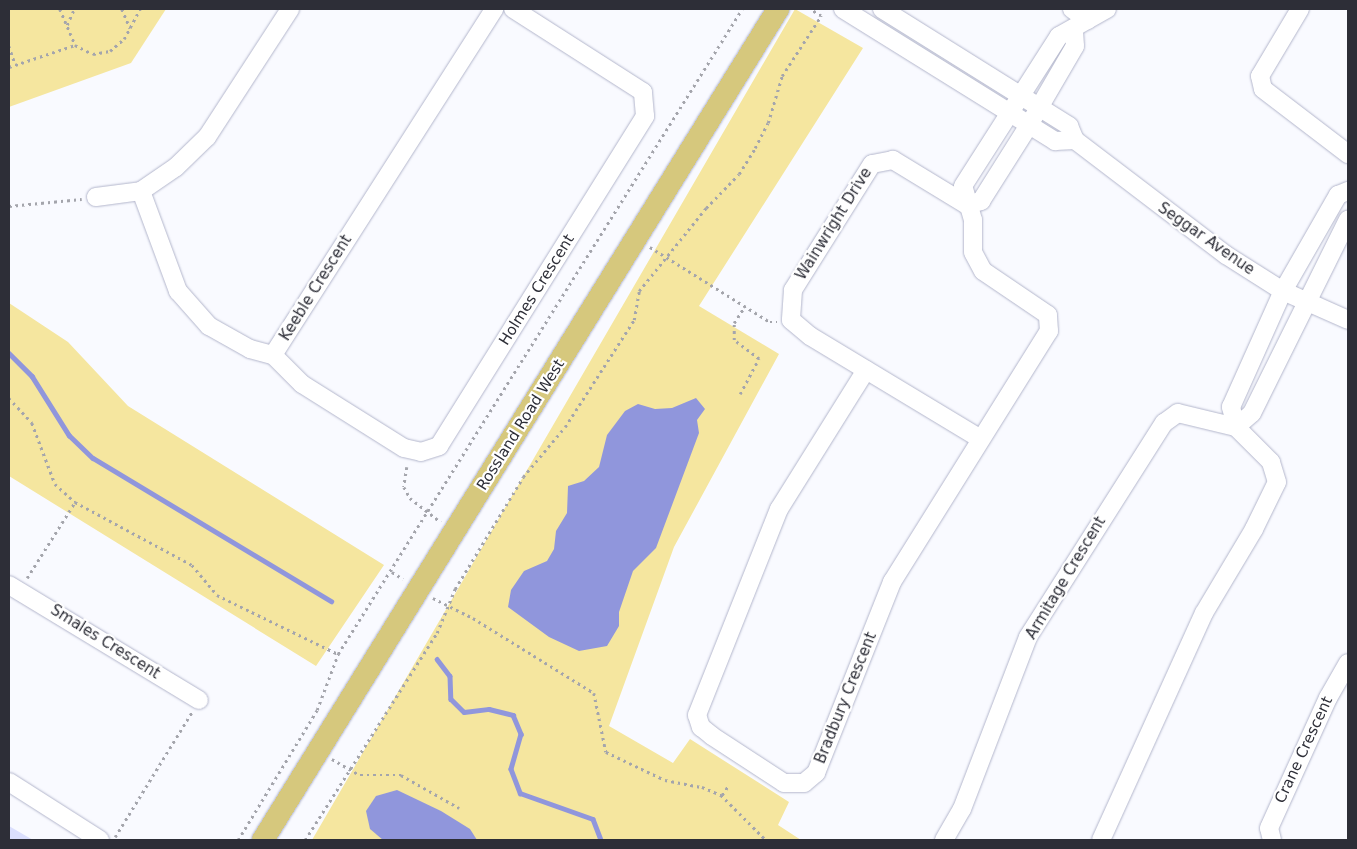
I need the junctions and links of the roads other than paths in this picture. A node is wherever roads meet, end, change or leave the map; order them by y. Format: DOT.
graph roads {
  1 [pos="290,9"];
  2 [pos="494,9"];
  3 [pos="513,9"];
  4 [pos="778,9"];
  5 [pos="843,9"];
  6 [pos="882,9"];
  7 [pos="1072,9"];
  8 [pos="1107,9"];
  9 [pos="1300,9"];
  10 [pos="1080,25"];
  11 [pos="1021,92"];
  12 [pos="1041,106"];
  13 [pos="1011,114"];
  14 [pos="1029,124"];
  15 [pos="1075,140"];
  16 [pos="1348,154"];
  17 [pos="1348,190"];
  18 [pos="141,191"];
  19 [pos="96,197"];
  20 [pos="967,205"];
  21 [pos="1348,220"];
  22 [pos="1282,291"];
  23 [pos="1306,300"];
  24 [pos="1348,320"];
  25 [pos="273,354"];
  26 [pos="866,370"];
  27 [pos="1236,427"];
  28 [pos="979,438"];
  29 [pos="14,587"];
  30 [pos="1348,663"];
  31 [pos="200,700"];
  32 [pos="9,782"];
  33 [pos="100,840"];
  34 [pos="263,840"];
  35 [pos="944,840"];
  36 [pos="1101,840"];
  37 [pos="1272,840"];
  1 -- 18 [label="street"];
  2 -- 25 [label="street, Keeble Crescent"];
  3 -- 25 [label="street, Holmes Crescent"];
  4 -- 34 [label="main road, Rossland Road West"];
  5 -- 13 [label="street"];
  6 -- 11 [label="street, Seggar Avenue"];
  7 -- 10 [label="street"];
  8 -- 10 [label="street, Bradbury Crescent"];
  9 -- 16 [label="street"];
  10 -- 11 [label="street, Bradbury Crescent"];
  10 -- 12 [label="street"];
  11 -- 12 [label="street, Seggar Avenue"];
  11 -- 13 [label="street, Bradbury Crescent"];
  12 -- 14 [label="street"];
  12 -- 15 [label="street, Seggar Avenue"];
  13 -- 14 [label="street"];
  13 -- 20 [label="street, Bradbury Crescent"];
  14 -- 15 [label="street"];
  14 -- 20 [label="street"];
  15 -- 22 [label="street, Seggar Avenue"];
  17 -- 22 [label="street"];
  18 -- 19 [label="street"];
  18 -- 25 [label="street, Keeble Crescent"];
  20 -- 26 [label="street, Wainwright Drive"];
  20 -- 28 [label="street, Bradbury Crescent"];
  21 -- 23 [label="street"];
  22 -- 23 [label="street, Seggar Avenue"];
  22 -- 27 [label="street"];
  23 -- 24 [label="street, Seggar Avenue"];
  23 -- 27 [label="street"];
  26 -- 28 [label="street"];
  26 -- 28 [label="street, Bradbury Crescent"];
  27 -- 35 [label="street, Armitage Crescent"];
  27 -- 36 [label="street"];
  29 -- 31 [label="street, Smales Crescent"];
  30 -- 37 [label="street, Crane Crescent"];
  32 -- 33 [label="street"];
}
